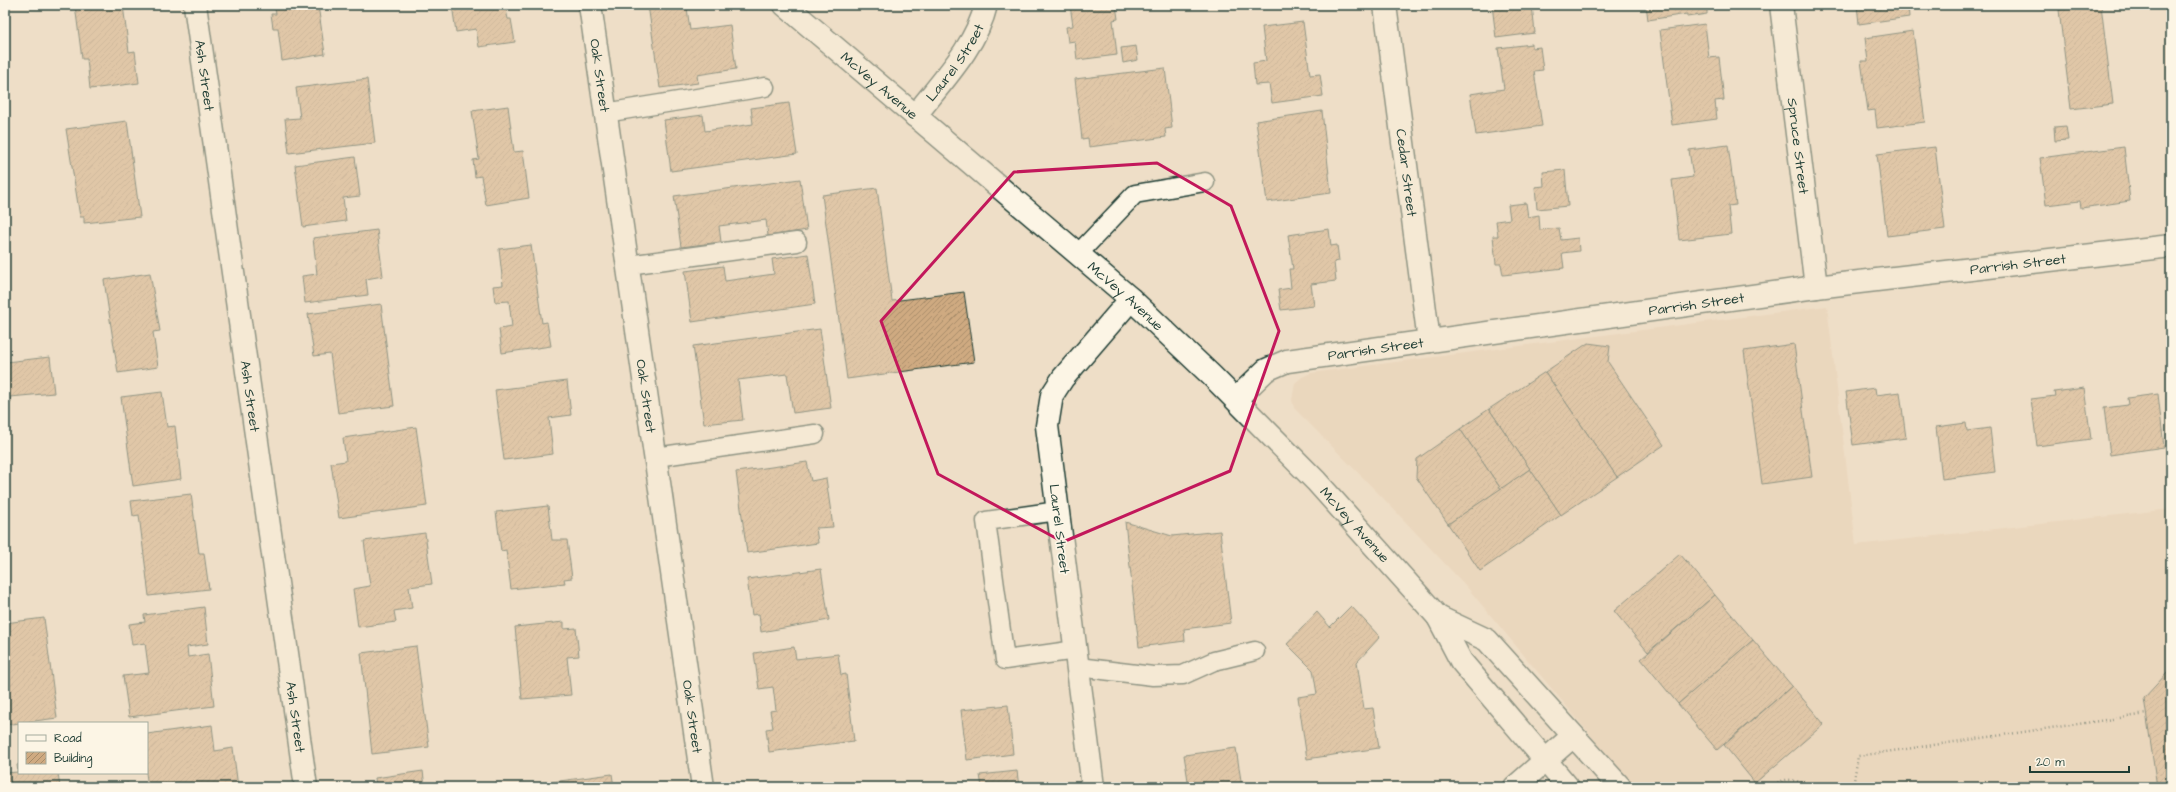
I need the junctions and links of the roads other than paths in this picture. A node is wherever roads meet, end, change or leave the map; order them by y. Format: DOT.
graph roads {
  1 [pos="195,5"];
  2 [pos="590,5"];
  3 [pos="785,5"];
  4 [pos="986,5"];
  5 [pos="1384,5"];
  6 [pos="1781,5"];
  7 [pos="765,87"];
  8 [pos="606,113"];
  9 [pos="915,116"];
  10 [pos="1205,182"];
  11 [pos="797,242"];
  12 [pos="2171,246"];
  13 [pos="1078,254"];
  14 [pos="628,265"];
  15 [pos="1816,287"];
  16 [pos="1130,299"];
  17 [pos="1430,341"];
  18 [pos="1236,399"];
  19 [pos="815,434"];
  20 [pos="656,457"];
  21 [pos="1058,511"];
  22 [pos="1438,617"];
  23 [pos="1256,651"];
  24 [pos="1077,659"];
  25 [pos="1573,736"];
  26 [pos="1545,760"];
  27 [pos="306,787"];
  28 [pos="703,787"];
  29 [pos="1093,787"];
  30 [pos="1515,787"];
  31 [pos="1568,787"];
  32 [pos="1620,787"];
  1 -- 27 [label="street, Ash Street"];
  2 -- 8 [label="street, Oak Street"];
  3 -- 9 [label="street, McVey Avenue"];
  4 -- 9 [label="street, Laurel Street"];
  5 -- 17 [label="street, Cedar Street"];
  6 -- 15 [label="street, Spruce Street"];
  7 -- 8 [label="lane"];
  8 -- 14 [label="street, Oak Street"];
  9 -- 13 [label="street, McVey Avenue"];
  10 -- 13 [label="lane"];
  11 -- 14 [label="lane"];
  12 -- 15 [label="street, Parrish Street"];
  13 -- 16 [label="street, McVey Avenue"];
  14 -- 20 [label="street, Oak Street"];
  15 -- 17 [label="street, Parrish Street"];
  16 -- 18 [label="street, McVey Avenue"];
  16 -- 21 [label="street, Laurel Street"];
  17 -- 18 [label="street, Parrish Street"];
  18 -- 22 [label="street, McVey Avenue"];
  19 -- 20 [label="lane"];
  20 -- 28 [label="street, Oak Street"];
  21 -- 24 [label="street, Laurel Street"];
  21 -- 24 [label="lane"];
  22 -- 25 [label="street, McVey Avenue"];
  22 -- 26 [label="street, McVey Avenue"];
  23 -- 24 [label="lane"];
  24 -- 29 [label="street, Laurel Street"];
  25 -- 26 [label="street"];
  25 -- 32 [label="street, McVey Avenue"];
  26 -- 30 [label="street"];
  26 -- 31 [label="street, McVey Avenue"];
}
